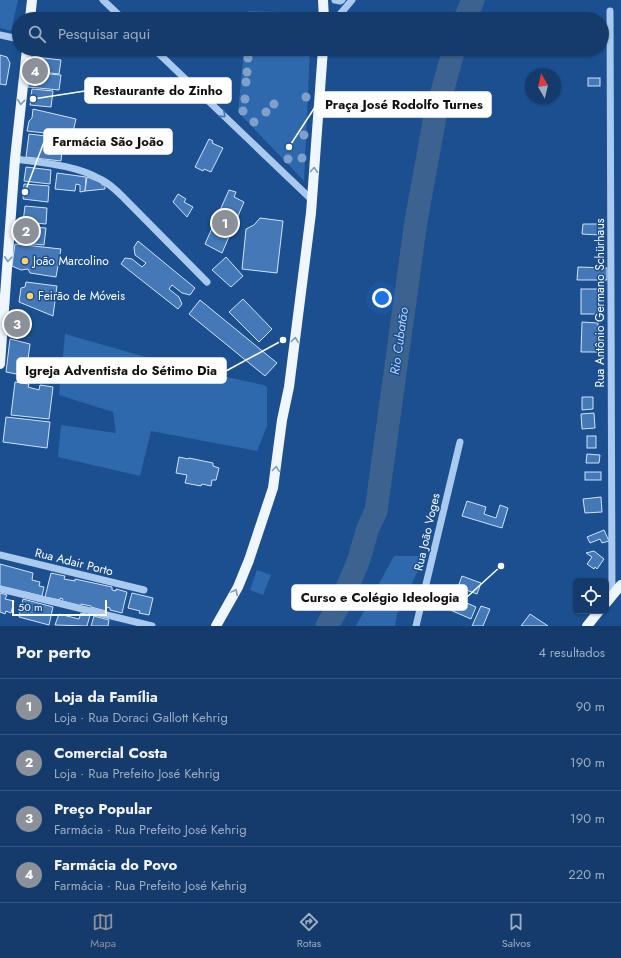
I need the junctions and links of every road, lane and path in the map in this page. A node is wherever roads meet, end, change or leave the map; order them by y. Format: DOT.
graph roads {
  1 [pos="32,0"];
  2 [pos="103,0"];
  3 [pos="323,0"];
  4 [pos="335,0"];
  5 [pos="342,0"];
  6 [pos="352,0"];
  7 [pos="610,11"];
  8 [pos="31,12"];
  9 [pos="116,12"];
  10 [pos="324,12"];
  11 [pos="342,12"];
  12 [pos="0,35"];
  13 [pos="12,38"];
  14 [pos="26,56"];
  15 [pos="161,56"];
  16 [pos="322,56"];
  17 [pos="15,159"];
  18 [pos="312,200"];
  19 [pos="207,282"];
  20 [pos="1,344"];
  21 [pos="0,364"];
  22 [pos="460,442"];
  23 [pos="0,555"];
  24 [pos="621,585"];
  25 [pos="0,589"];
  26 [pos="144,590"];
  27 [pos="609,600"];
  28 [pos="597,614"];
  29 [pos="152,626"];
  30 [pos="216,626"];
  31 [pos="416,626"];
  32 [pos="587,626"];
  1 -- 8 [label="main road"];
  2 -- 9 [label="street"];
  3 -- 10 [label="main road"];
  4 -- 5 [label="street"];
  6 -- 11 [label="street"];
  7 -- 27 [label="street, Rua Antônio Germano Schürhaus"];
  12 -- 13 [label="street"];
  14 -- 17 [label="main road, one-way"];
  15 -- 18 [label="street, one-way"];
  18 -- 16 [label="main road, one-way"];
  17 -- 19 [label="street"];
  17 -- 20 [label="main road, one-way"];
  30 -- 18 [label="main road, one-way"];
  20 -- 21 [label="main road"];
  22 -- 31 [label="street, Rua João Voges"];
  23 -- 26 [label="street, Rua Adair Porto"];
  24 -- 27 [label="main road"];
  25 -- 29 [label="street"];
  28 -- 32 [label="main road"];
}
